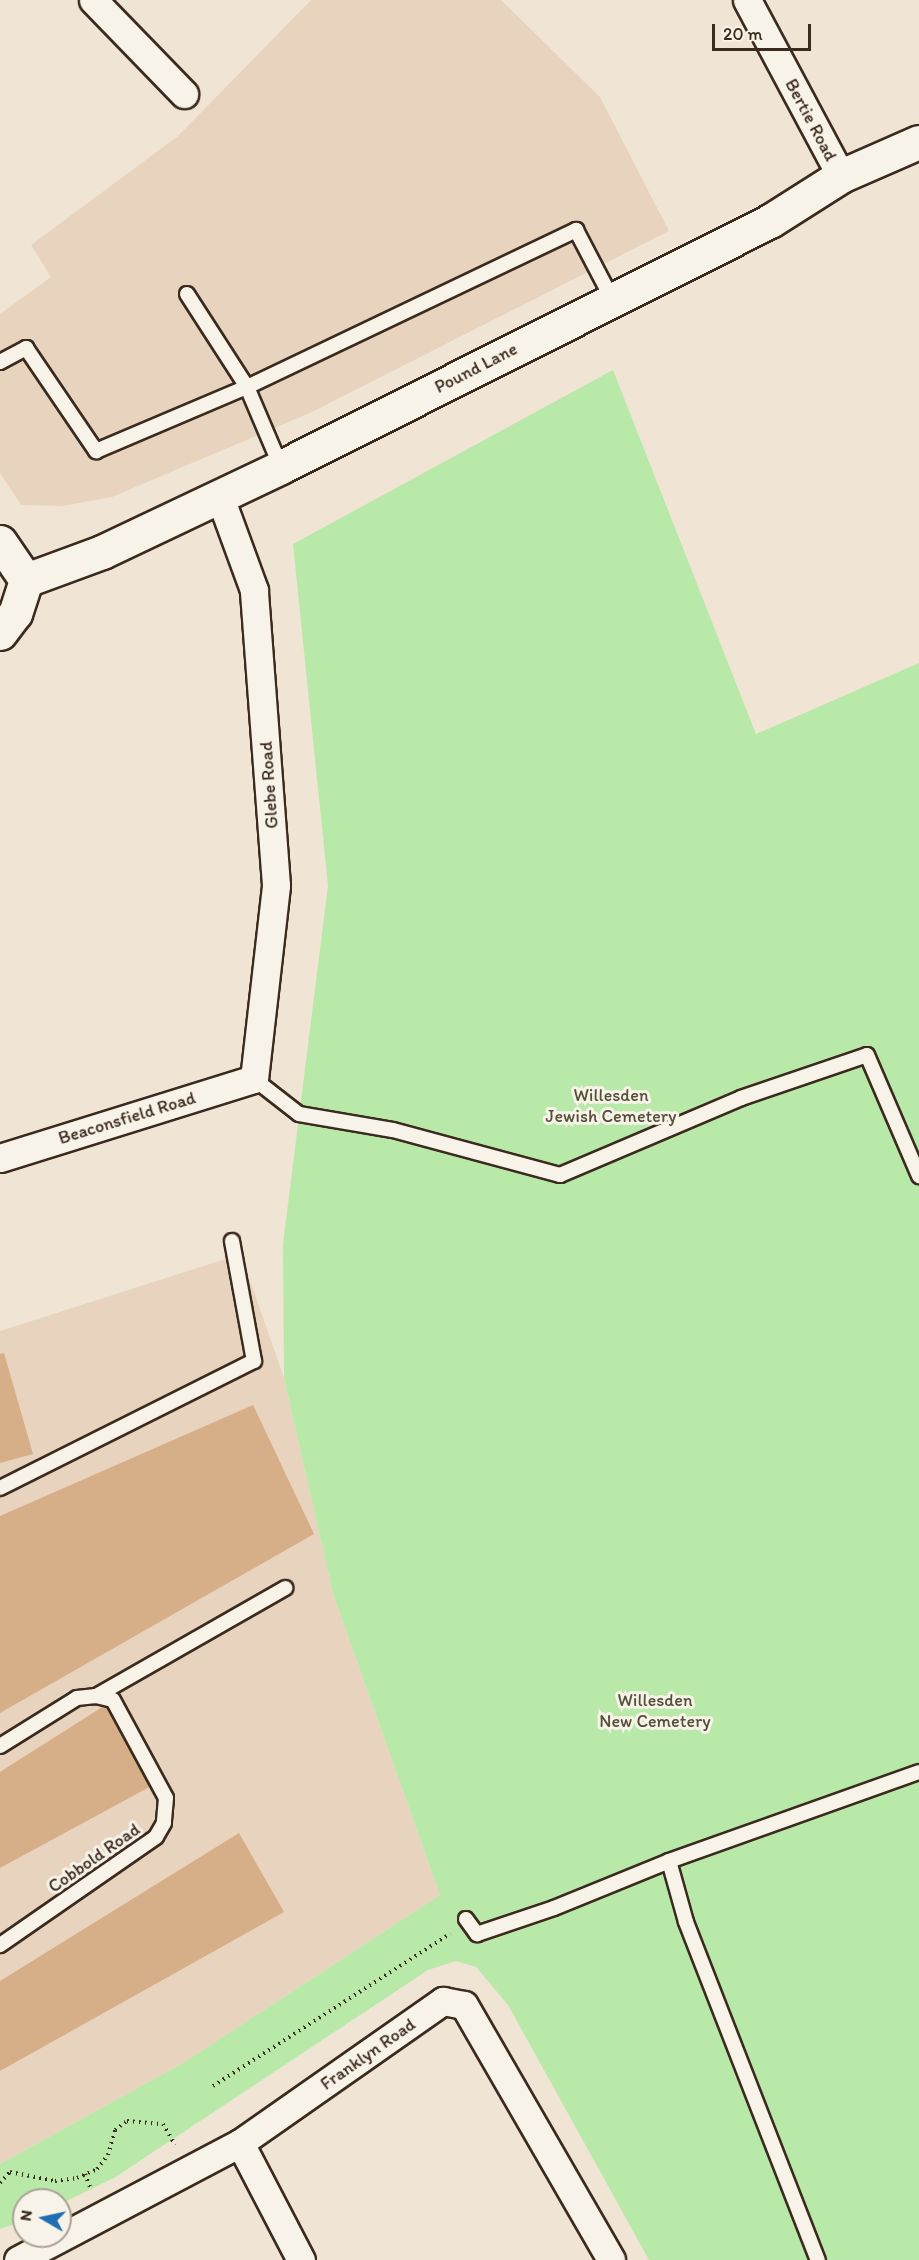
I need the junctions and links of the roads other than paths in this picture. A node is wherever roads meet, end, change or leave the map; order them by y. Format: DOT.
graph roads {
  1 [pos="93,0"];
  2 [pos="747,0"];
  3 [pos="184,94"];
  4 [pos="919,142"];
  5 [pos="841,176"];
  6 [pos="187,294"];
  7 [pos="612,299"];
  8 [pos="0,362"];
  9 [pos="247,387"];
  10 [pos="281,467"];
  11 [pos="220,497"];
  12 [pos="0,542"];
  13 [pos="26,580"];
  14 [pos="0,633"];
  15 [pos="254,1079"];
  16 [pos="0,1158"];
  17 [pos="919,1176"];
  18 [pos="232,1240"];
  19 [pos="0,1488"];
  20 [pos="285,1588"];
  21 [pos="96,1696"];
  22 [pos="0,1746"];
  23 [pos="919,1772"];
  24 [pos="669,1860"];
  25 [pos="467,1921"];
  26 [pos="0,1945"];
  27 [pos="240,2143"];
  28 [pos="18,2260"];
  29 [pos="301,2260"];
  30 [pos="611,2260"];
  31 [pos="818,2260"];
  1 -- 3 [label="street"];
  2 -- 5 [label="street, Bertie Road"];
  4 -- 5 [label="street, Pound Lane"];
  5 -- 7 [label="street, Pound Lane"];
  6 -- 9 [label="lane"];
  7 -- 9 [label="lane"];
  7 -- 10 [label="street, Pound Lane"];
  8 -- 9 [label="lane"];
  9 -- 10 [label="lane"];
  10 -- 11 [label="street, Pound Lane"];
  11 -- 13 [label="street, Pound Lane"];
  11 -- 15 [label="street, Glebe Road"];
  12 -- 13 [label="street"];
  13 -- 14 [label="street"];
  15 -- 16 [label="street, Beaconsfield Road"];
  15 -- 17 [label="lane"];
  18 -- 19 [label="lane"];
  20 -- 21 [label="lane"];
  21 -- 22 [label="lane"];
  21 -- 26 [label="lane, Cobbold Road"];
  23 -- 24 [label="lane"];
  24 -- 25 [label="lane"];
  24 -- 31 [label="lane"];
  27 -- 28 [label="street, Franklyn Road"];
  27 -- 29 [label="street"];
  27 -- 30 [label="street, Franklyn Road"];
}
